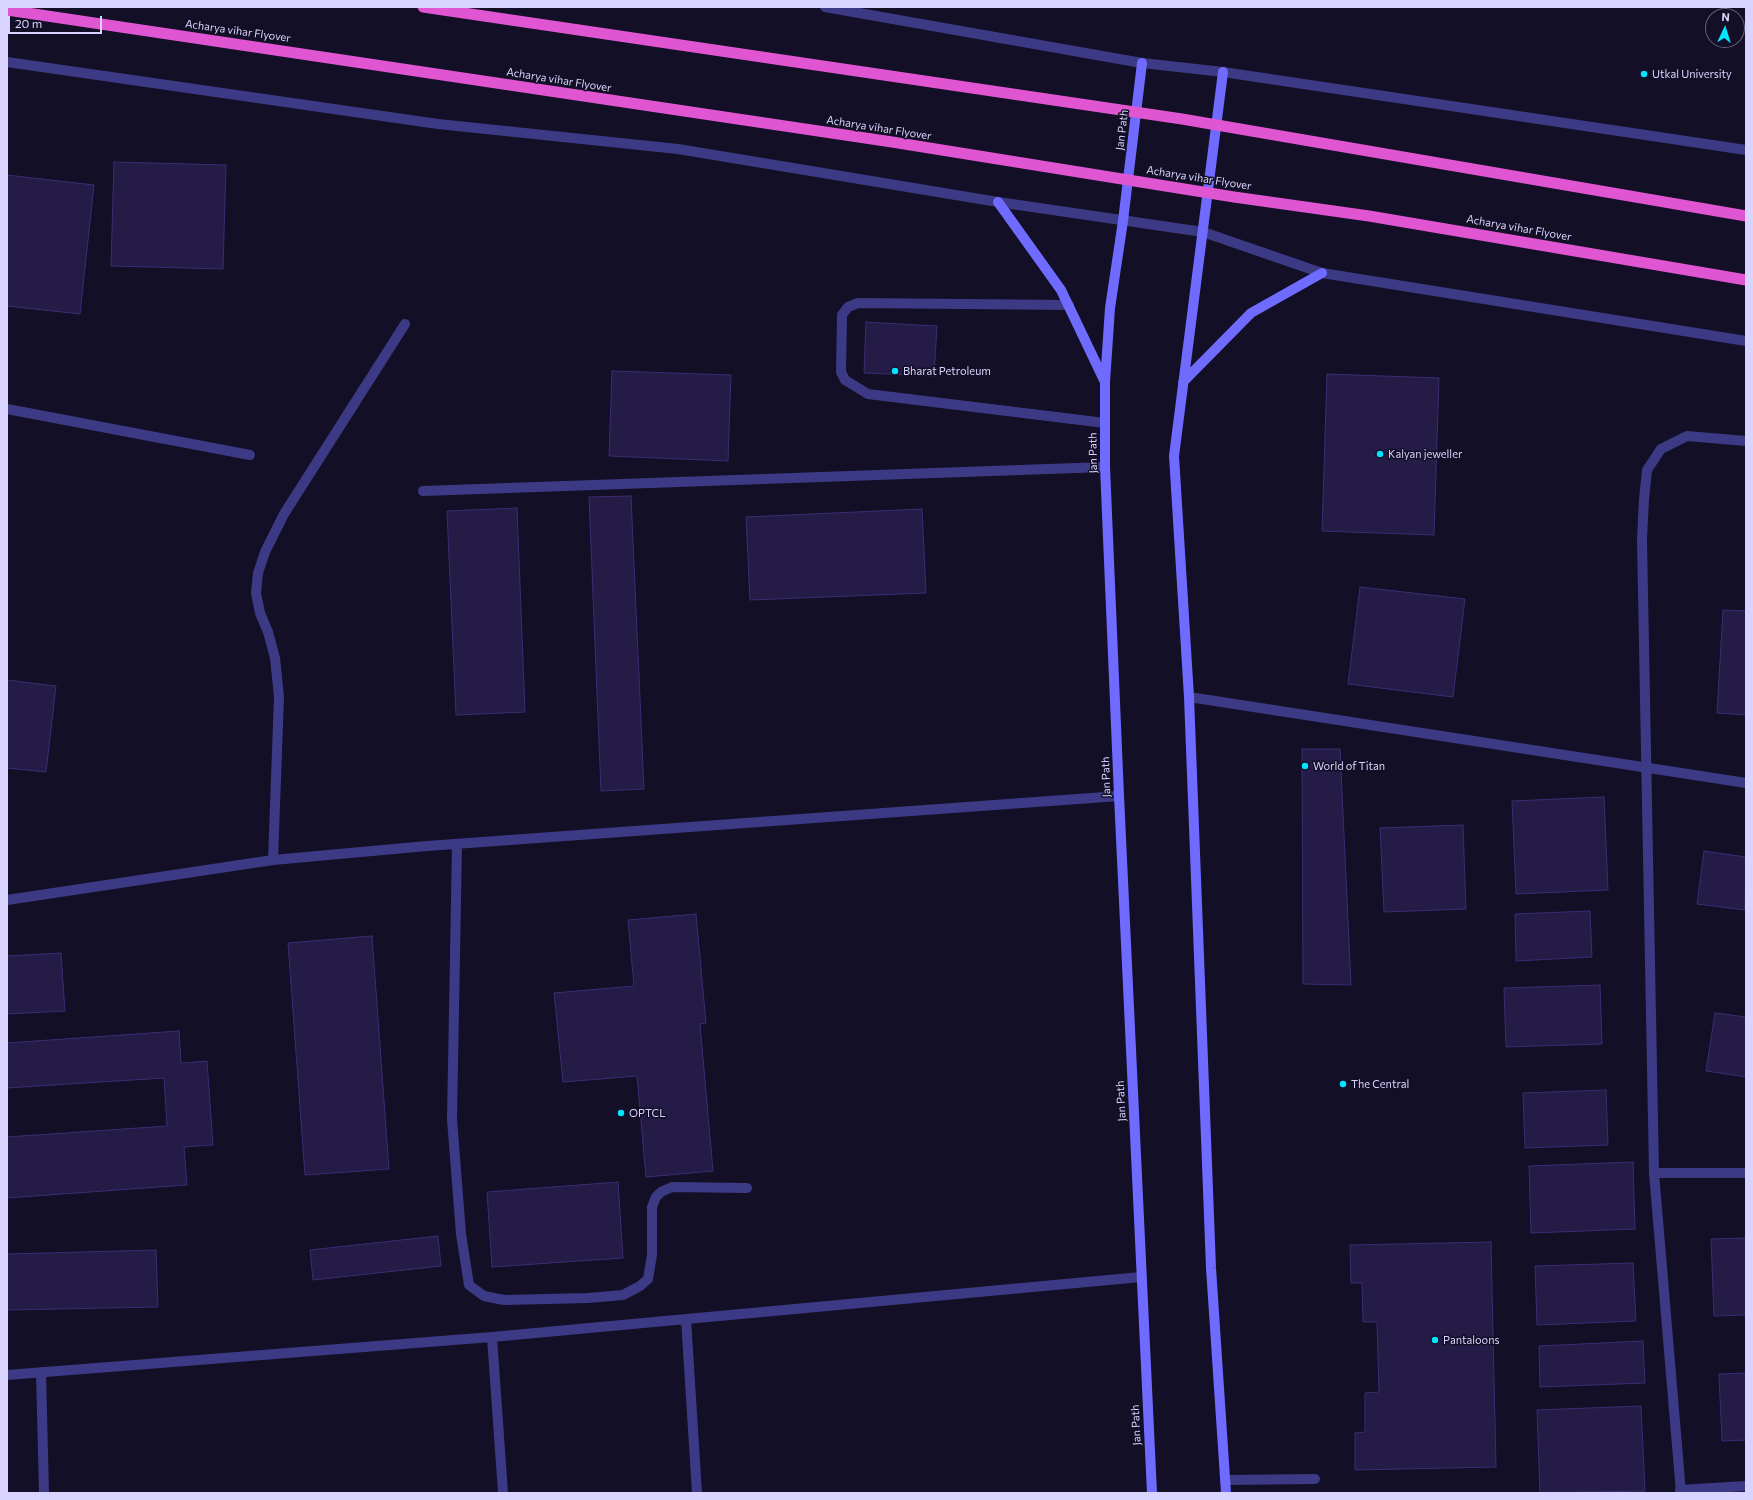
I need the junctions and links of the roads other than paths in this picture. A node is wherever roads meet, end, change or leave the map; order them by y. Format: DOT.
graph roads {
  1 [pos="423,7"];
  2 [pos="825,7"];
  3 [pos="7,10"];
  4 [pos="7,62"];
  5 [pos="1142,63"];
  6 [pos="1223,72"];
  7 [pos="1746,150"];
  8 [pos="998,202"];
  9 [pos="1746,216"];
  10 [pos="1123,221"];
  11 [pos="1203,232"];
  12 [pos="1322,273"];
  13 [pos="1746,280"];
  14 [pos="1069,305"];
  15 [pos="405,324"];
  16 [pos="1746,341"];
  17 [pos="1105,382"];
  18 [pos="1183,382"];
  19 [pos="7,409"];
  20 [pos="1105,423"];
  21 [pos="1746,441"];
  22 [pos="250,455"];
  23 [pos="1105,467"];
  24 [pos="423,491"];
  25 [pos="1189,697"];
  26 [pos="1646,768"];
  27 [pos="1746,783"];
  28 [pos="1119,796"];
  29 [pos="457,844"];
  30 [pos="273,860"];
  31 [pos="7,900"];
  32 [pos="1654,1173"];
  33 [pos="1746,1173"];
  34 [pos="747,1188"];
  35 [pos="1141,1277"];
  36 [pos="686,1319"];
  37 [pos="492,1337"];
  38 [pos="41,1372"];
  39 [pos="7,1375"];
  40 [pos="1315,1479"];
  41 [pos="1225,1480"];
  42 [pos="1746,1486"];
  43 [pos="1681,1491"];
  44 [pos="44,1493"];
  45 [pos="503,1493"];
  46 [pos="697,1493"];
  47 [pos="1152,1493"];
  48 [pos="1226,1493"];
  1 -- 9 [label="highway, bridge"];
  2 -- 5 [label="street"];
  3 -- 13 [label="highway, Acharya vihar Flyover, bridge"];
  4 -- 8 [label="street"];
  5 -- 6 [label="street"];
  5 -- 10 [label="main road, Jan Path"];
  6 -- 7 [label="street"];
  6 -- 11 [label="main road"];
  8 -- 10 [label="street"];
  8 -- 14 [label="main road"];
  10 -- 11 [label="street"];
  10 -- 17 [label="main road, Jan Path"];
  11 -- 12 [label="street"];
  11 -- 18 [label="main road"];
  12 -- 16 [label="street"];
  12 -- 18 [label="main road"];
  14 -- 17 [label="main road"];
  14 -- 20 [label="street"];
  15 -- 30 [label="street"];
  17 -- 20 [label="main road, Jan Path"];
  18 -- 25 [label="main road"];
  19 -- 22 [label="street"];
  20 -- 23 [label="main road, Jan Path"];
  21 -- 26 [label="street"];
  23 -- 24 [label="street"];
  23 -- 28 [label="main road, Jan Path"];
  25 -- 26 [label="street"];
  25 -- 41 [label="main road"];
  26 -- 27 [label="street"];
  26 -- 32 [label="street"];
  28 -- 29 [label="street"];
  28 -- 35 [label="main road, Jan Path"];
  29 -- 30 [label="street"];
  29 -- 34 [label="street"];
  30 -- 31 [label="street"];
  32 -- 33 [label="street"];
  32 -- 43 [label="street"];
  35 -- 36 [label="street"];
  35 -- 47 [label="main road, Jan Path"];
  36 -- 37 [label="street"];
  36 -- 46 [label="street"];
  37 -- 38 [label="street"];
  37 -- 45 [label="street"];
  38 -- 39 [label="street"];
  38 -- 44 [label="street"];
  40 -- 41 [label="street"];
  41 -- 48 [label="main road"];
  42 -- 43 [label="street"];
}
